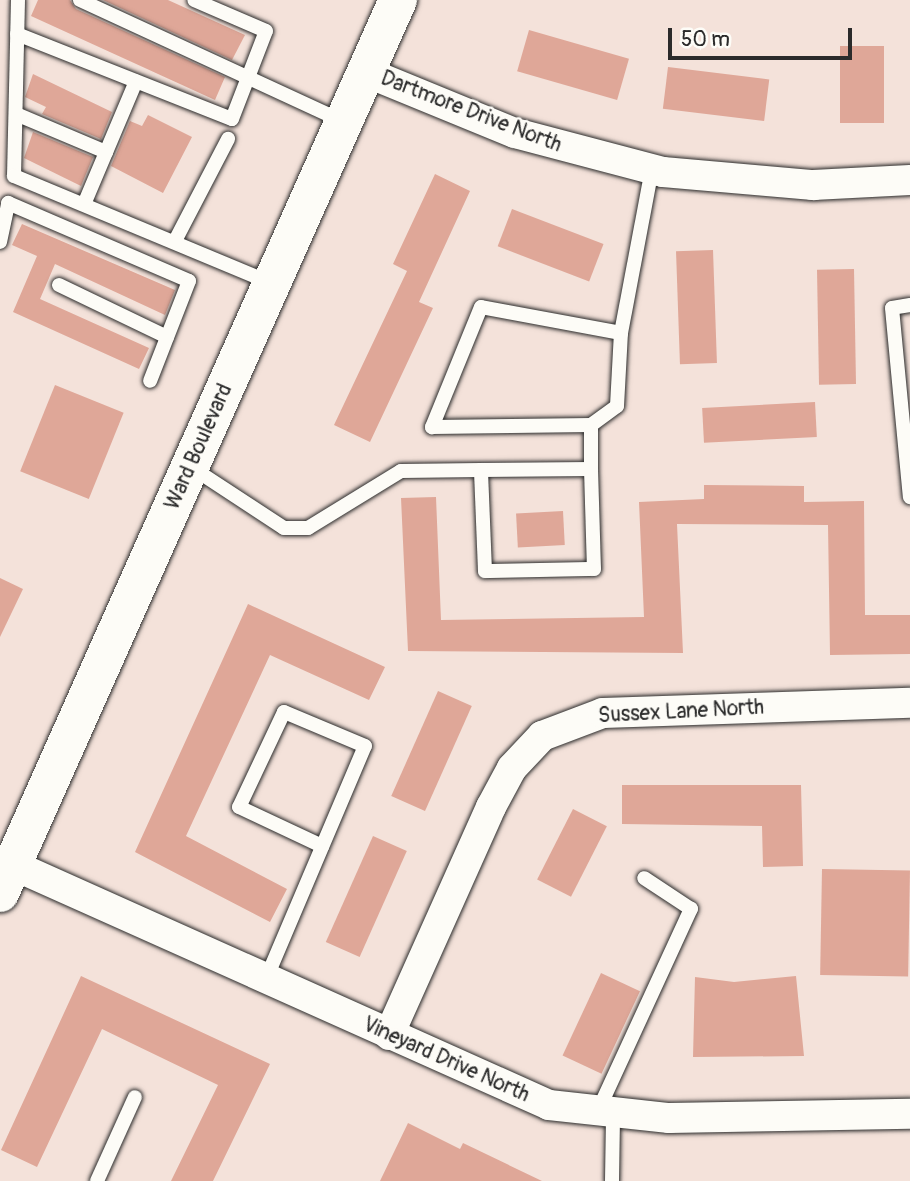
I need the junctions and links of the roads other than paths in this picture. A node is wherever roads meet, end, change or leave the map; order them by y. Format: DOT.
graph roads {
  1 [pos="18,0"];
  2 [pos="79,0"];
  3 [pos="194,0"];
  4 [pos="398,0"];
  5 [pos="17,34"];
  6 [pos="366,72"];
  7 [pos="249,76"];
  8 [pos="136,80"];
  9 [pos="16,114"];
  10 [pos="344,121"];
  11 [pos="228,139"];
  12 [pos="106,152"];
  13 [pos="652,169"];
  14 [pos="15,176"];
  15 [pos="910,180"];
  16 [pos="85,202"];
  17 [pos="8,203"];
  18 [pos="176,239"];
  19 [pos="0,242"];
  20 [pos="272,283"];
  21 [pos="59,285"];
  22 [pos="910,305"];
  23 [pos="621,333"];
  24 [pos="167,337"];
  25 [pos="150,381"];
  26 [pos="591,425"];
  27 [pos="190,466"];
  28 [pos="591,469"];
  29 [pos="481,470"];
  30 [pos="910,497"];
  31 [pos="910,703"];
  32 [pos="322,846"];
  33 [pos="644,878"];
  34 [pos="6,879"];
  35 [pos="266,979"];
  36 [pos="389,1035"];
  37 [pos="135,1097"];
  38 [pos="910,1114"];
  39 [pos="604,1115"];
  40 [pos="97,1181"];
  41 [pos="612,1181"];
  1 -- 5 [label="lane"];
  2 -- 7 [label="lane"];
  3 -- 7 [label="lane"];
  4 -- 6 [label="main road, Ward Boulevard"];
  5 -- 8 [label="lane"];
  5 -- 9 [label="lane"];
  6 -- 10 [label="main road, Ward Boulevard"];
  6 -- 13 [label="street, Dartmore Drive North"];
  7 -- 8 [label="lane"];
  7 -- 10 [label="lane"];
  8 -- 12 [label="lane"];
  9 -- 12 [label="lane"];
  9 -- 14 [label="lane"];
  10 -- 20 [label="main road, Ward Boulevard"];
  11 -- 18 [label="lane"];
  12 -- 16 [label="lane"];
  13 -- 15 [label="street, Dartmore Drive North"];
  13 -- 23 [label="lane"];
  14 -- 16 [label="lane"];
  14 -- 17 [label="lane"];
  16 -- 18 [label="lane"];
  17 -- 19 [label="lane"];
  17 -- 24 [label="lane"];
  18 -- 20 [label="lane"];
  20 -- 27 [label="main road, Ward Boulevard"];
  21 -- 24 [label="lane"];
  22 -- 30 [label="lane"];
  23 -- 26 [label="lane"];
  23 -- 26 [label="lane"];
  24 -- 25 [label="lane"];
  26 -- 28 [label="lane"];
  27 -- 29 [label="lane"];
  27 -- 34 [label="main road, Ward Boulevard"];
  28 -- 29 [label="lane"];
  28 -- 29 [label="lane"];
  31 -- 36 [label="street, Sussex Lane North"];
  32 -- 32 [label="lane"];
  32 -- 35 [label="lane"];
  33 -- 39 [label="lane"];
  34 -- 35 [label="street, Vineyard Drive North"];
  35 -- 36 [label="street, Vineyard Drive North"];
  36 -- 39 [label="street, Vineyard Drive North"];
  37 -- 40 [label="lane"];
  38 -- 39 [label="street, Vineyard Drive North"];
  39 -- 41 [label="lane"];
}
